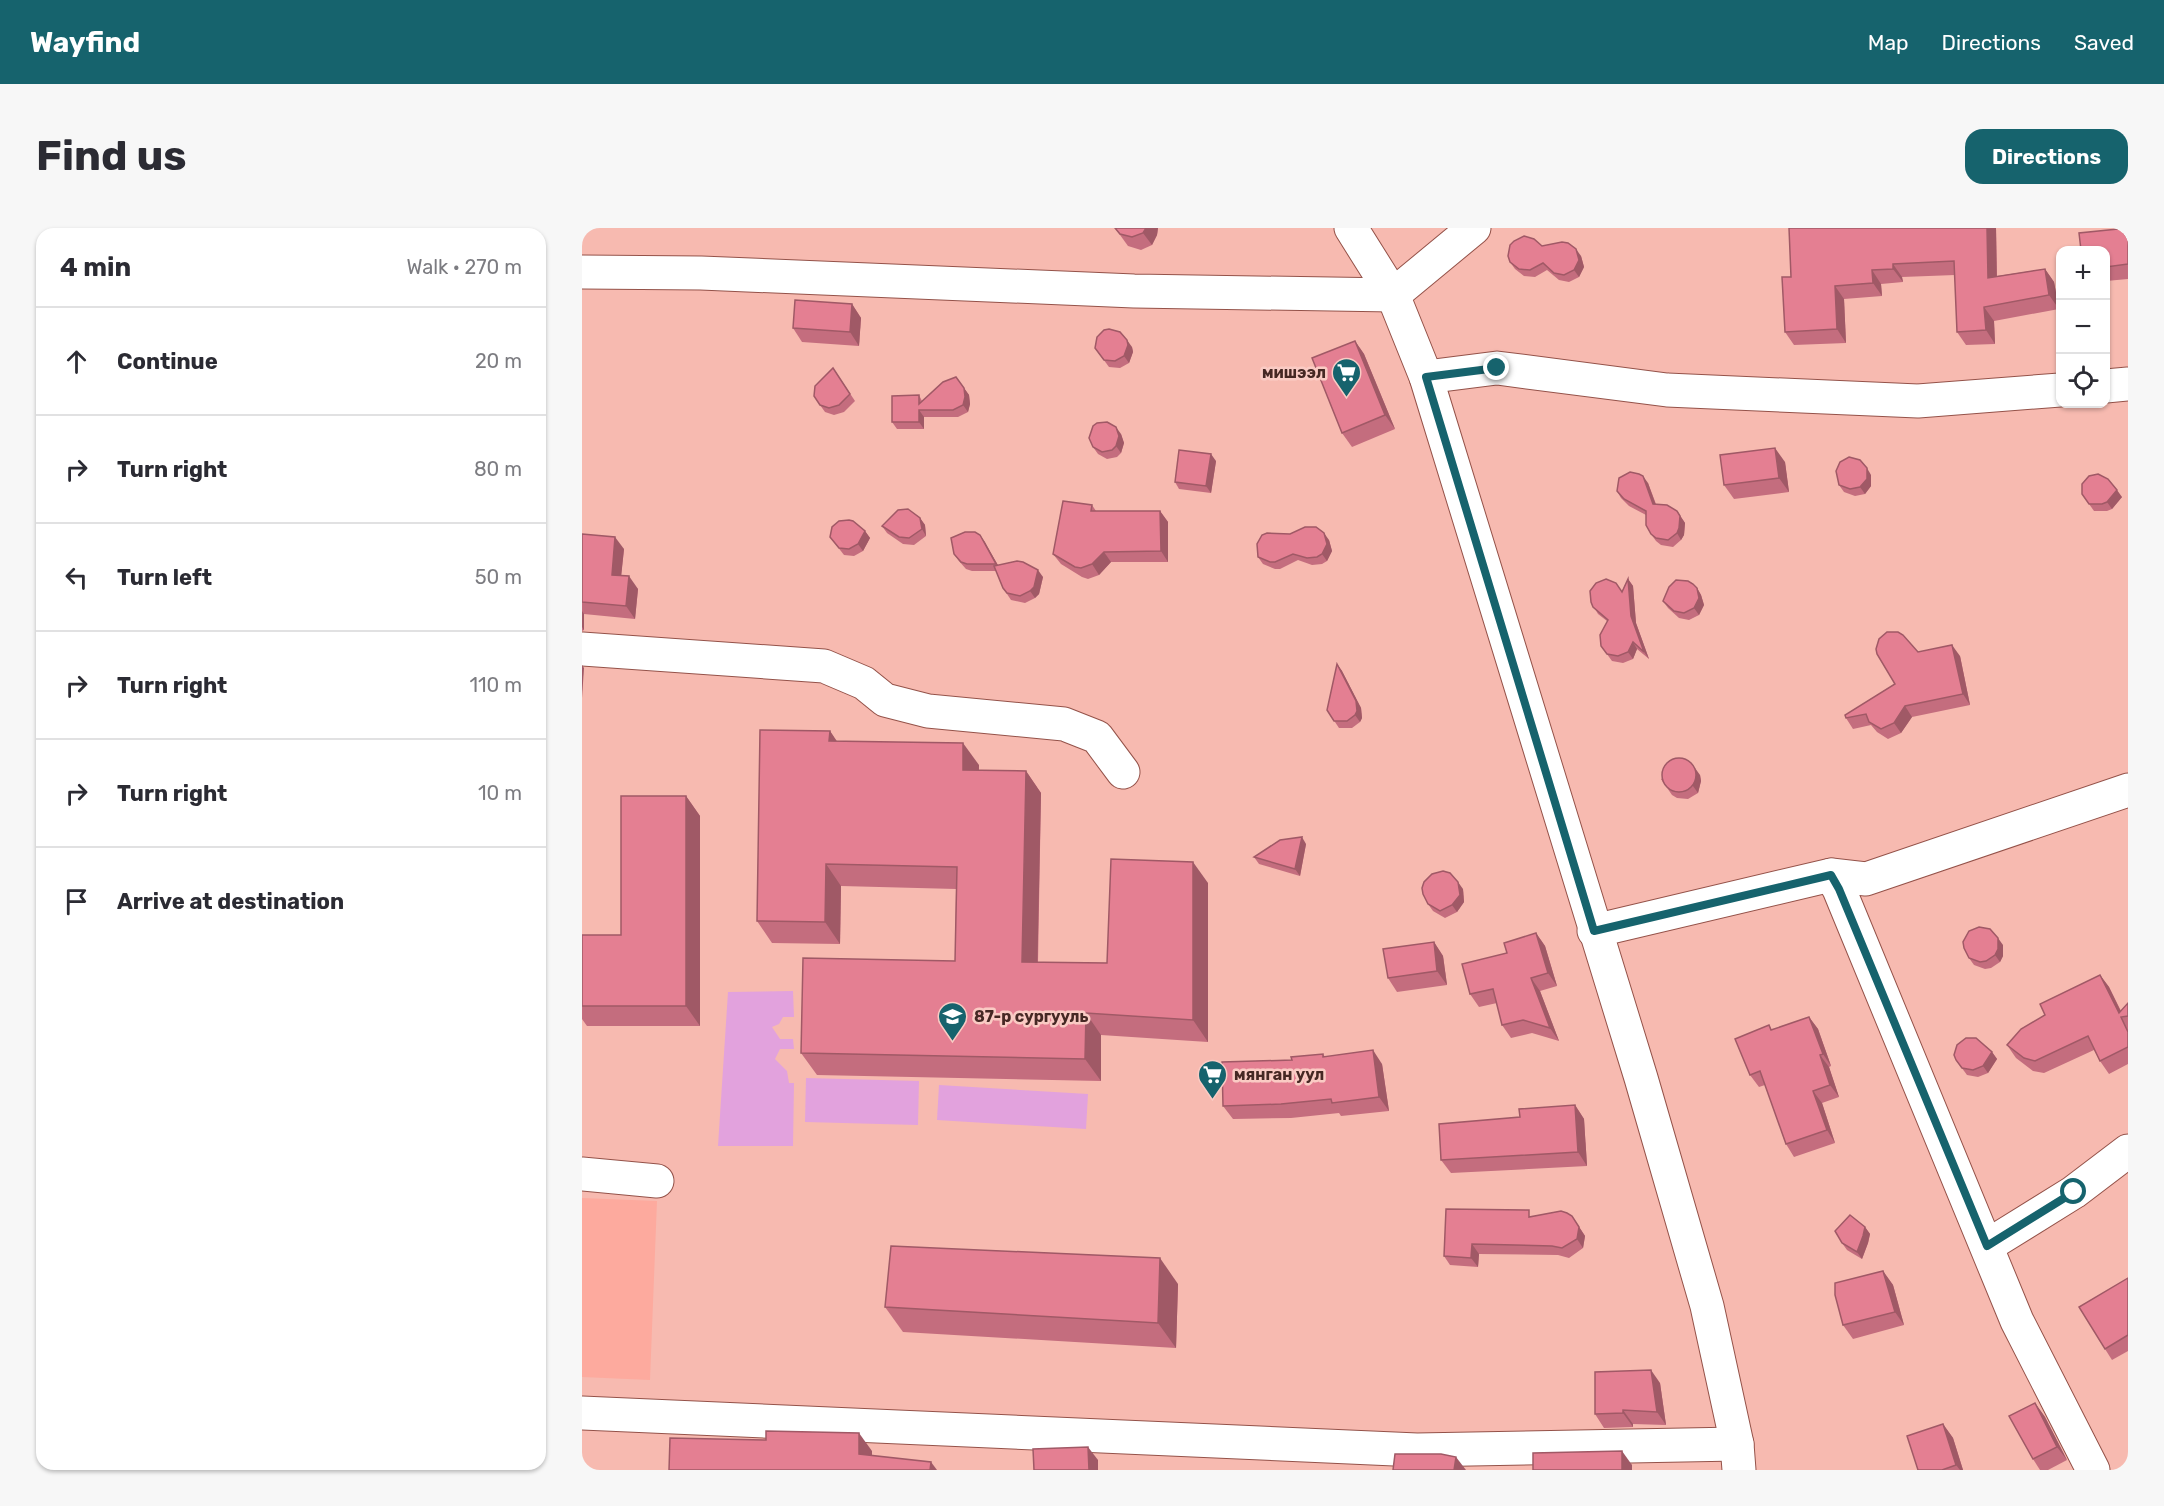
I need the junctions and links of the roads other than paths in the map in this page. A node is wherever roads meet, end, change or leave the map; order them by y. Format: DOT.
graph roads {
  1 [pos="1351,228"];
  2 [pos="1474,228"];
  3 [pos="582,272"];
  4 [pos="1393,295"];
  5 [pos="1426,377"];
  6 [pos="2128,384"];
  7 [pos="2110,386"];
  8 [pos="2056,390"];
  9 [pos="582,649"];
  10 [pos="1123,772"];
  11 [pos="2128,790"];
  12 [pos="1831,875"];
  13 [pos="1594,931"];
  14 [pos="2128,1151"];
  15 [pos="582,1174"];
  16 [pos="657,1181"];
  17 [pos="1987,1246"];
  18 [pos="582,1413"];
  19 [pos="1738,1457"];
  20 [pos="2093,1470"];
  1 -- 4 [label="street"];
  2 -- 4 [label="street"];
  3 -- 4 [label="street"];
  4 -- 5 [label="street"];
  5 -- 8 [label="street"];
  5 -- 13 [label="street"];
  6 -- 7 [label="street"];
  9 -- 10 [label="street"];
  11 -- 12 [label="street"];
  12 -- 13 [label="street"];
  12 -- 17 [label="street"];
  13 -- 19 [label="street"];
  14 -- 17 [label="street"];
  15 -- 16 [label="street"];
  17 -- 20 [label="street"];
  18 -- 19 [label="street"];
}
